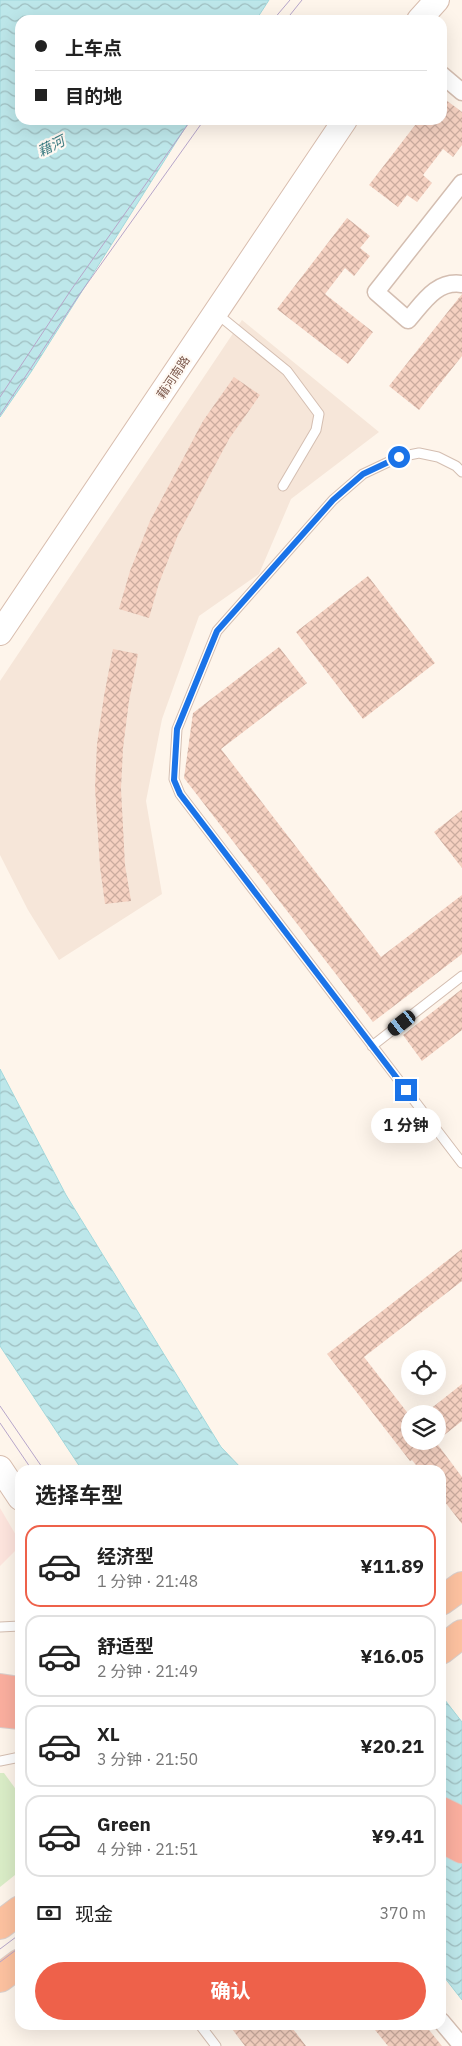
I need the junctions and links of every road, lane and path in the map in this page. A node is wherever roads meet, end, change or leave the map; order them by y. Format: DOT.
graph roads {
  1 [pos="437,0"];
  2 [pos="424,15"];
  3 [pos="447,79"];
  4 [pos="462,92"];
  5 [pos="342,125"];
  6 [pos="462,183"];
  7 [pos="462,284"];
  8 [pos="216,313"];
  9 [pos="462,472"];
  10 [pos="283,486"];
  11 [pos="0,633"];
  12 [pos="462,976"];
  13 [pos="372,1046"];
  14 [pos="462,1163"];
  15 [pos="0,1468"];
  16 [pos="15,1490"];
  17 [pos="462,1586"];
  18 [pos="446,1597"];
  19 [pos="15,1626"];
  20 [pos="0,1627"];
  21 [pos="462,1634"];
  22 [pos="446,1646"];
  23 [pos="0,1688"];
  24 [pos="15,1690"];
  25 [pos="0,1713"];
  26 [pos="15,1714"];
  27 [pos="15,1758"];
  28 [pos="0,1761"];
  29 [pos="446,1813"];
  30 [pos="462,1821"];
  31 [pos="446,1841"];
  32 [pos="462,1849"];
  33 [pos="15,1914"];
  34 [pos="0,1925"];
  35 [pos="15,1967"];
  36 [pos="0,1978"];
  37 [pos="446,2027"];
  38 [pos="204,2030"];
  39 [pos="216,2046"];
  40 [pos="462,2046"];
  1 -- 2 [label="main road"];
  3 -- 4 [label="street"];
  5 -- 8 [label="main road, 藉河南路"];
  6 -- 7 [label="street"];
  8 -- 10 [label="lane"];
  8 -- 11 [label="main road, 藉河南路"];
  9 -- 13 [label="lane"];
  12 -- 13 [label="lane"];
  13 -- 14 [label="lane"];
  15 -- 16 [label="main road"];
  17 -- 18 [label="highway"];
  19 -- 20 [label="lane"];
  21 -- 22 [label="highway"];
  23 -- 24 [label="highway"];
  25 -- 26 [label="highway"];
  27 -- 28 [label="lane"];
  29 -- 30 [label="highway"];
  31 -- 32 [label="highway"];
  33 -- 34 [label="highway"];
  35 -- 36 [label="highway"];
  37 -- 40 [label="street"];
  38 -- 39 [label="lane"];
}
